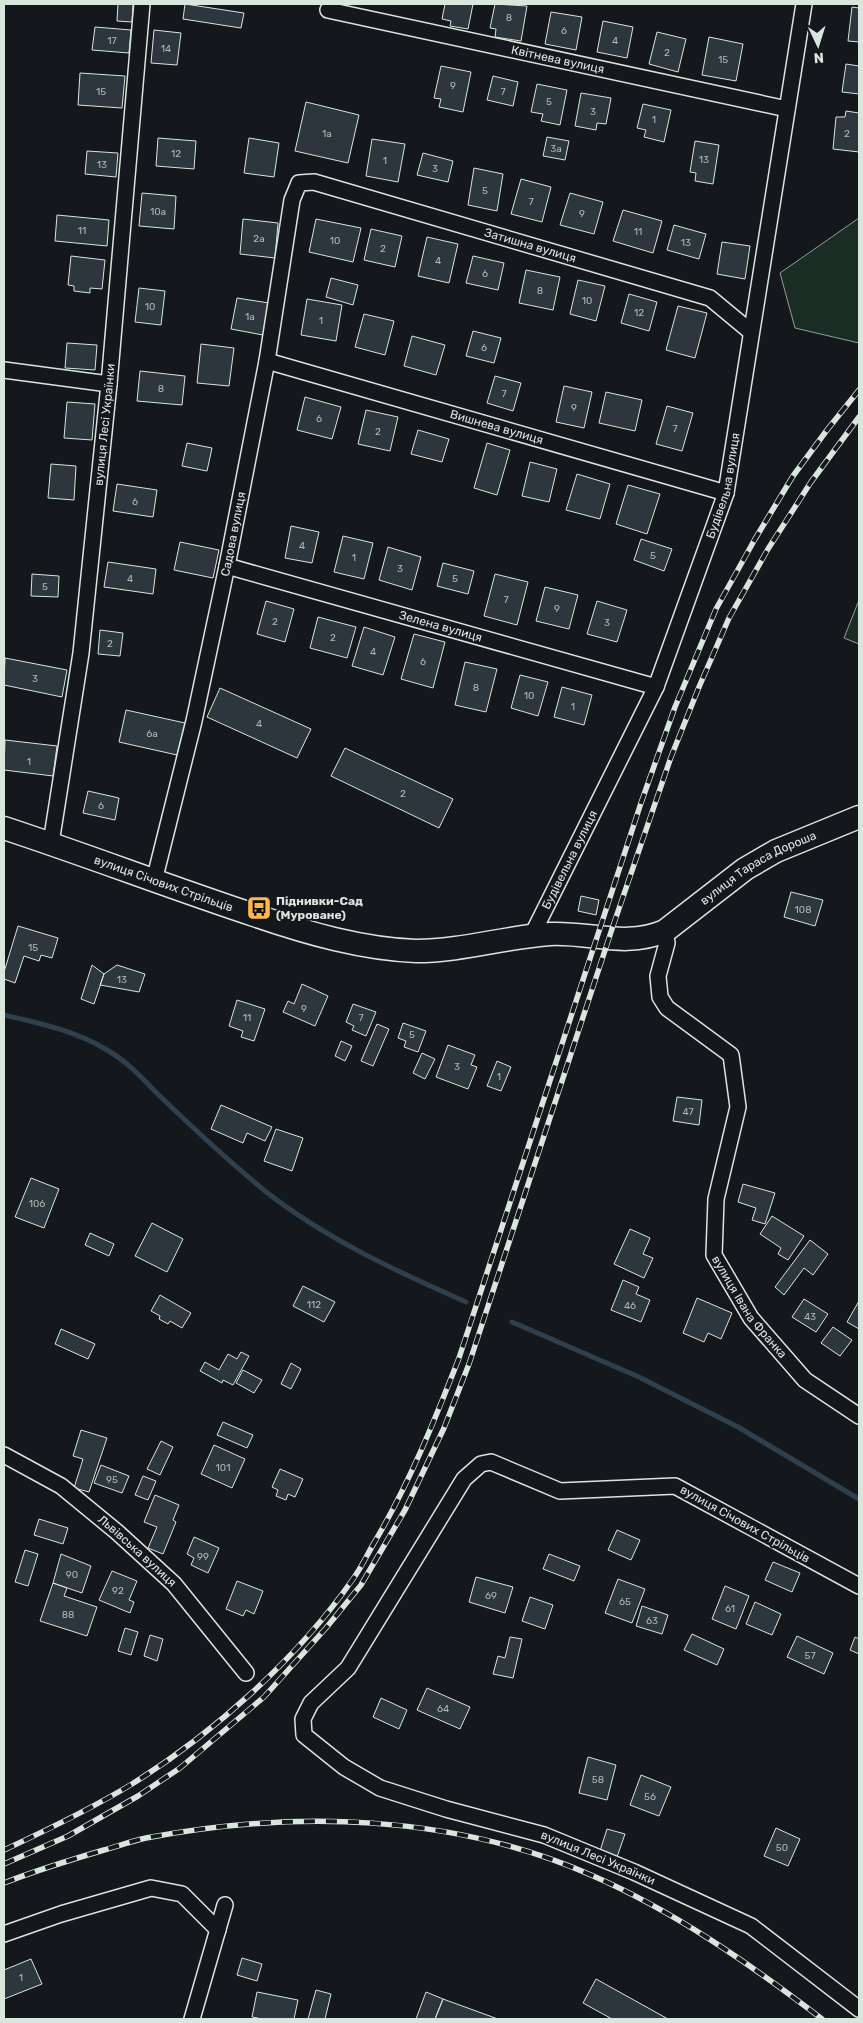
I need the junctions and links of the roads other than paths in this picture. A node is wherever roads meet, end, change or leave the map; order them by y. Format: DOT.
graph roads {
  1 [pos="142,4"];
  2 [pos="804,4"];
  3 [pos="328,10"];
  4 [pos="787,109"];
  5 [pos="298,183"];
  6 [pos="751,332"];
  7 [pos="267,361"];
  8 [pos="4,370"];
  9 [pos="109,384"];
  10 [pos="726,493"];
  11 [pos="226,566"];
  12 [pos="656,687"];
  13 [pos="859,817"];
  14 [pos="4,828"];
  15 [pos="51,843"];
  16 [pos="154,881"];
  17 [pos="665,931"];
  18 [pos="532,935"];
  19 [pos="859,1416"];
  20 [pos="4,1455"];
  21 [pos="480,1464"];
  22 [pos="859,1586"];
  23 [pos="246,1674"];
  24 [pos="225,1905"];
  25 [pos="218,1930"];
  26 [pos="4,1934"];
  27 [pos="859,2009"];
  28 [pos="192,2019"];
  1 -- 9 [label="street, вулиця Лесі Українки"];
  2 -- 4 [label="street, Будівельна вулиця"];
  3 -- 4 [label="street, Квітнева вулиця"];
  4 -- 6 [label="street, Будівельна вулиця"];
  5 -- 6 [label="street, Затишна вулиця"];
  5 -- 7 [label="street, Садова вулиця"];
  6 -- 10 [label="street, Будівельна вулиця"];
  7 -- 10 [label="street, Вишнева вулиця"];
  7 -- 11 [label="street, Садова вулиця"];
  8 -- 9 [label="street"];
  9 -- 15 [label="street, вулиця Лесі Українки"];
  10 -- 12 [label="street, Будівельна вулиця"];
  11 -- 12 [label="street, Зелена вулиця"];
  11 -- 16 [label="street, Садова вулиця"];
  12 -- 18 [label="street, Будівельна вулиця"];
  13 -- 17 [label="street, вулиця Тараса Дороша"];
  14 -- 15 [label="street, вулиця Січових Стрільців"];
  15 -- 16 [label="street, вулиця Січових Стрільців"];
  16 -- 18 [label="street, вулиця Січових Стрільців"];
  17 -- 18 [label="street, вулиця Січових Стрільців"];
  17 -- 19 [label="street, вулиця Івана Франка"];
  20 -- 23 [label="street, Львівська вулиця"];
  21 -- 22 [label="street, вулиця Січових Стрільців"];
  21 -- 27 [label="street, вулиця Лесі Українки"];
  24 -- 25 [label="street"];
  25 -- 26 [label="street"];
  25 -- 28 [label="street"];
}
